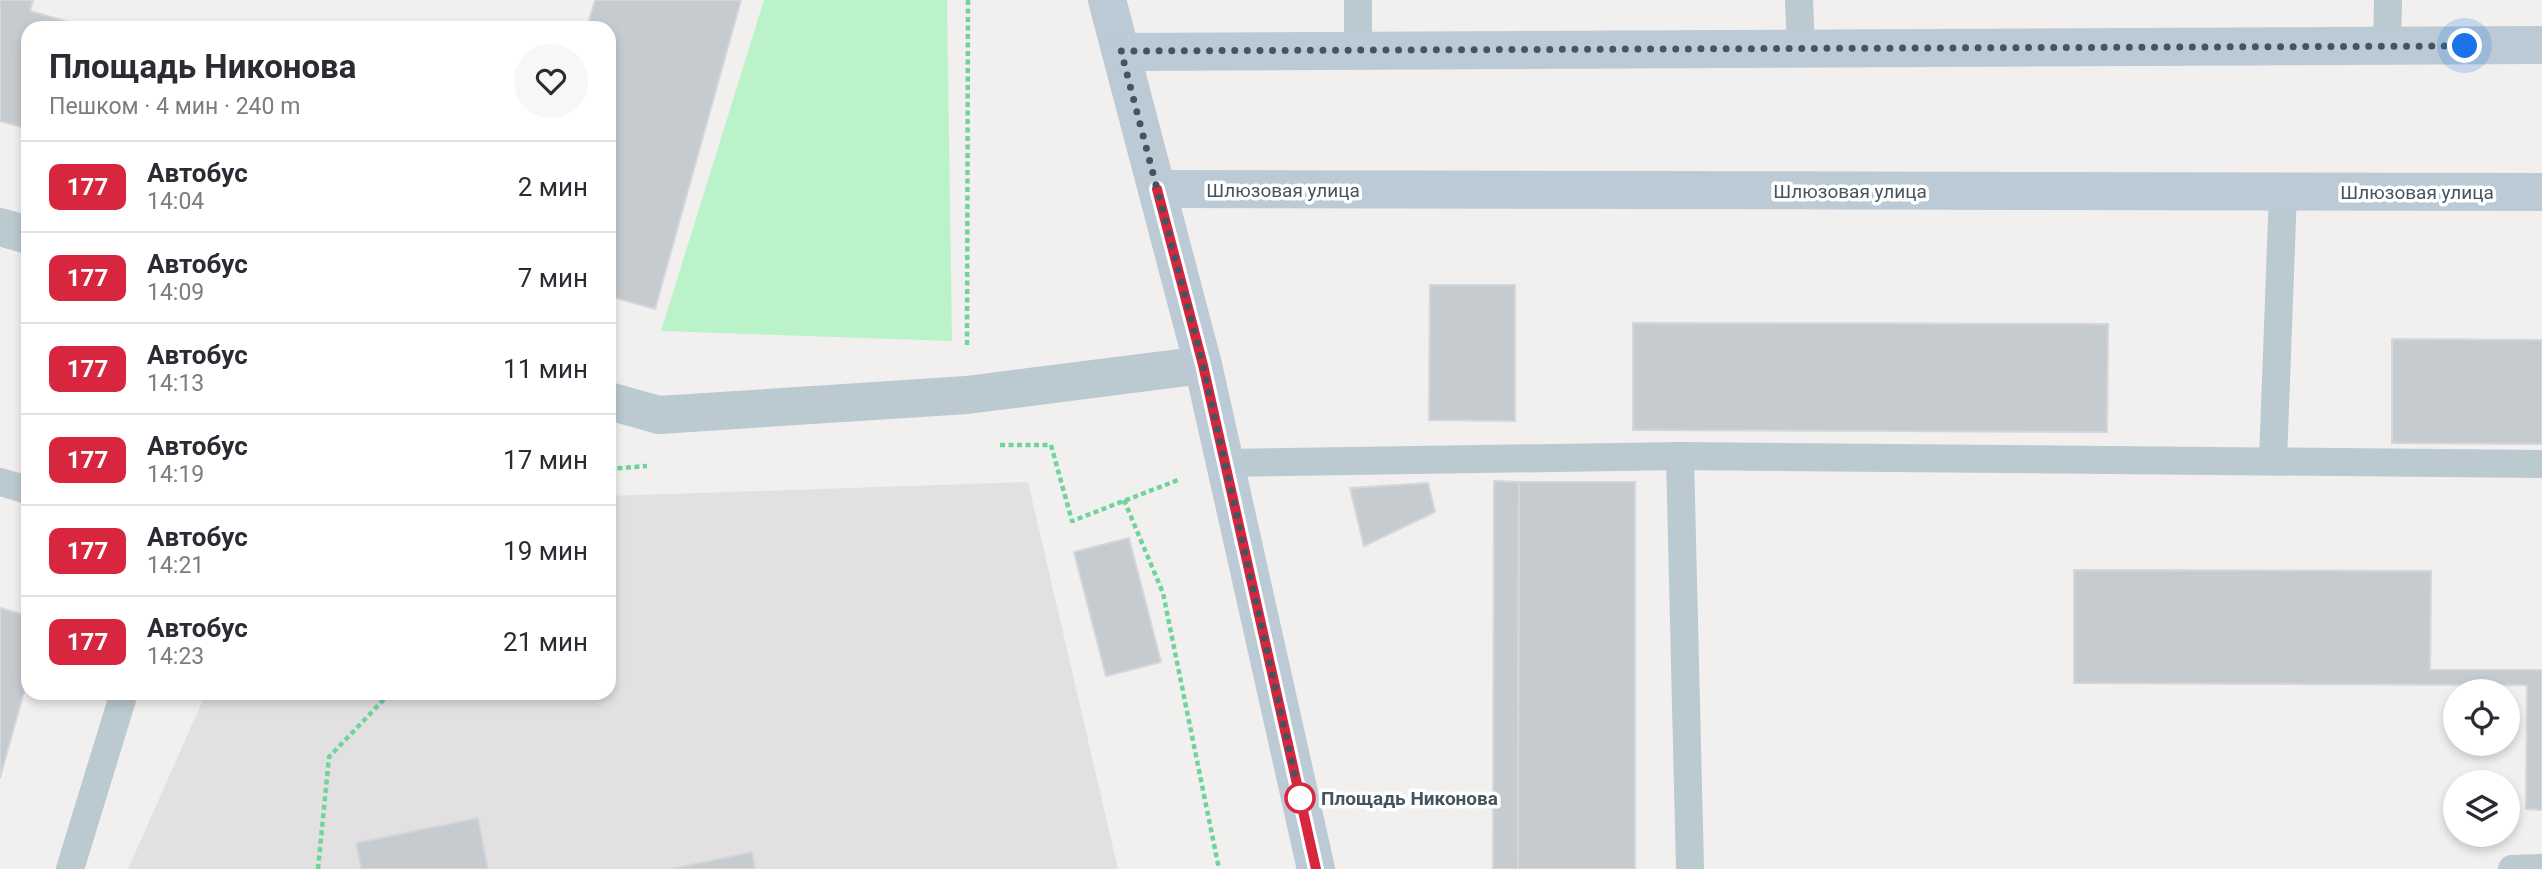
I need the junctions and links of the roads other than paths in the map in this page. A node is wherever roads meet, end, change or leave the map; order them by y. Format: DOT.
graph roads {
  1 [pos="1107,0"];
  2 [pos="1358,0"];
  3 [pos="1799,0"];
  4 [pos="2388,0"];
  5 [pos="2542,45"];
  6 [pos="2387,46"];
  7 [pos="1801,49"];
  8 [pos="1121,51"];
  9 [pos="1358,51"];
  10 [pos="1157,189"];
  11 [pos="2283,191"];
  12 [pos="2542,192"];
  13 [pos="0,227"];
  14 [pos="21,233"];
  15 [pos="1203,365"];
  16 [pos="616,403"];
  17 [pos="1680,456"];
  18 [pos="2273,461"];
  19 [pos="1225,463"];
  20 [pos="2542,464"];
  21 [pos="0,482"];
  22 [pos="21,488"];
  23 [pos="122,700"];
  24 [pos="2542,868"];
  25 [pos="70,869"];
  26 [pos="1316,869"];
  27 [pos="1689,869"];
  28 [pos="2511,869"];
  1 -- 8 [label="main road"];
  2 -- 9 [label="lane"];
  3 -- 7 [label="lane"];
  4 -- 6 [label="lane"];
  5 -- 6 [label="main road"];
  6 -- 7 [label="main road"];
  7 -- 9 [label="main road"];
  8 -- 9 [label="main road"];
  8 -- 10 [label="main road"];
  10 -- 11 [label="main road, Шлюзовая улица"];
  10 -- 15 [label="main road"];
  11 -- 12 [label="main road, Шлюзовая улица"];
  11 -- 18 [label="lane"];
  13 -- 14 [label="street"];
  15 -- 16 [label="street"];
  15 -- 19 [label="main road"];
  17 -- 18 [label="lane"];
  17 -- 19 [label="lane"];
  17 -- 27 [label="lane"];
  18 -- 20 [label="lane"];
  19 -- 26 [label="main road"];
  21 -- 22 [label="lane"];
  23 -- 25 [label="lane"];
  24 -- 28 [label="lane"];
}
